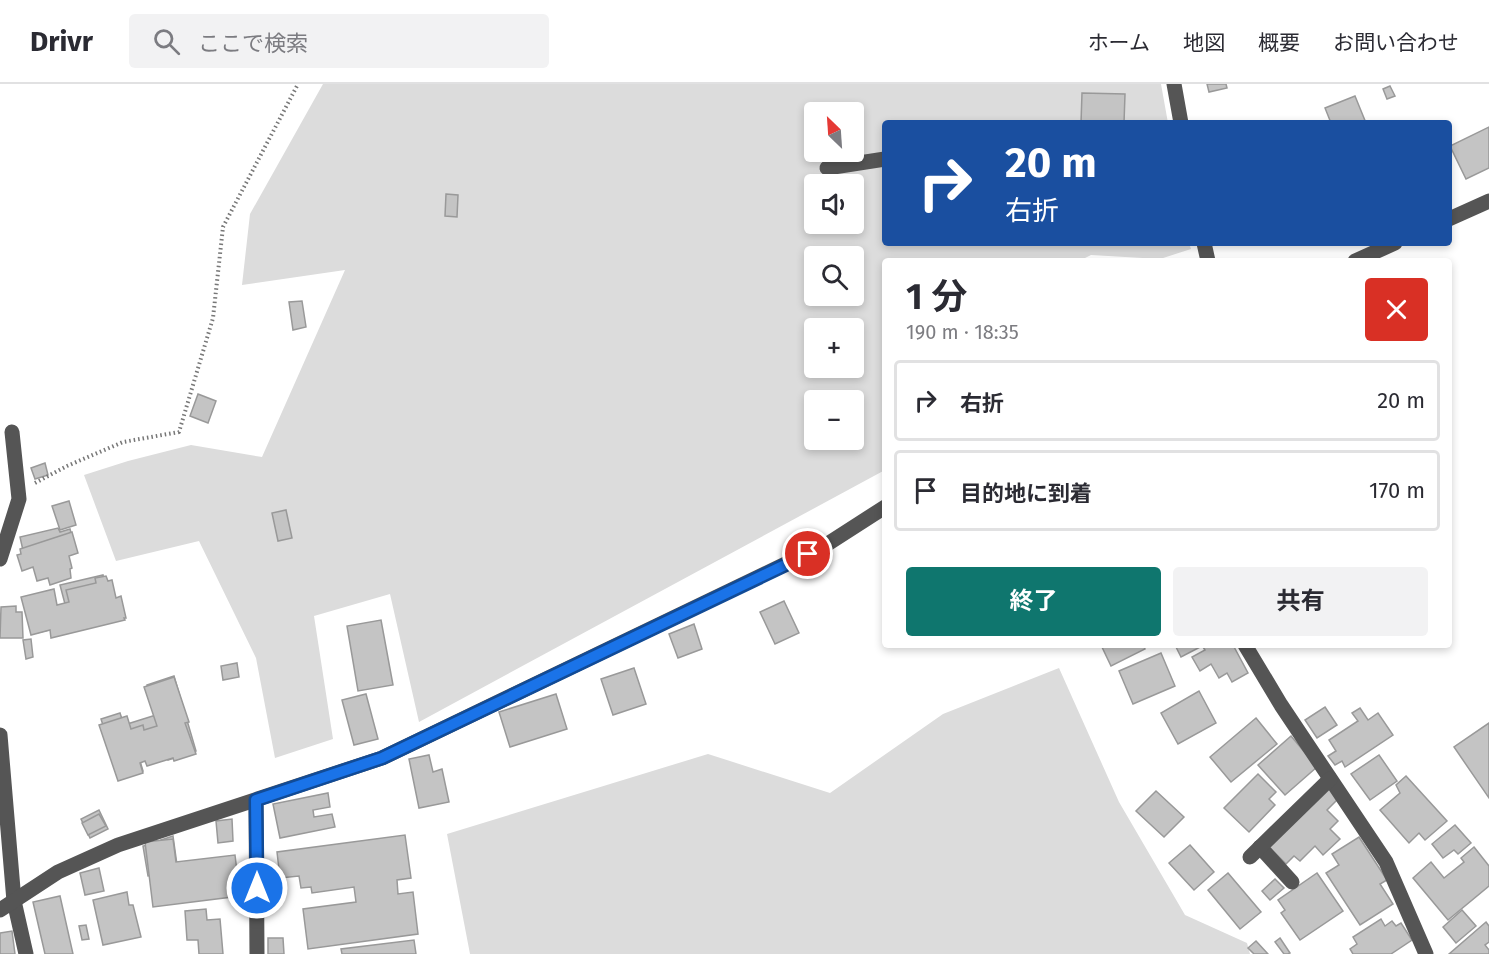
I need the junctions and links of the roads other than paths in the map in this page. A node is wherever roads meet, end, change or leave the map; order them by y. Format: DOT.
graph roads {
  1 [pos="1174,84"];
  2 [pos="1180,120"];
  3 [pos="882,159"];
  4 [pos="827,168"];
  5 [pos="1489,201"];
  6 [pos="1452,218"];
  7 [pos="1388,246"];
  8 [pos="1362,258"];
  9 [pos="12,432"];
  10 [pos="882,509"];
  11 [pos="0,560"];
  12 [pos="1247,648"];
  13 [pos="0,735"];
  14 [pos="1330,779"];
  15 [pos="256,800"];
  16 [pos="1292,882"];
  17 [pos="14,900"];
  18 [pos="0,910"];
  19 [pos="26,954"];
  20 [pos="257,954"];
  21 [pos="1426,954"];
  1 -- 2 [label="street"];
  3 -- 4 [label="street"];
  5 -- 6 [label="street"];
  7 -- 8 [label="street"];
  9 -- 11 [label="street"];
  10 -- 15 [label="street"];
  12 -- 14 [label="street"];
  13 -- 17 [label="street"];
  14 -- 16 [label="street"];
  14 -- 21 [label="street"];
  15 -- 17 [label="street"];
  15 -- 20 [label="street"];
  17 -- 18 [label="street"];
  17 -- 19 [label="street"];
}
